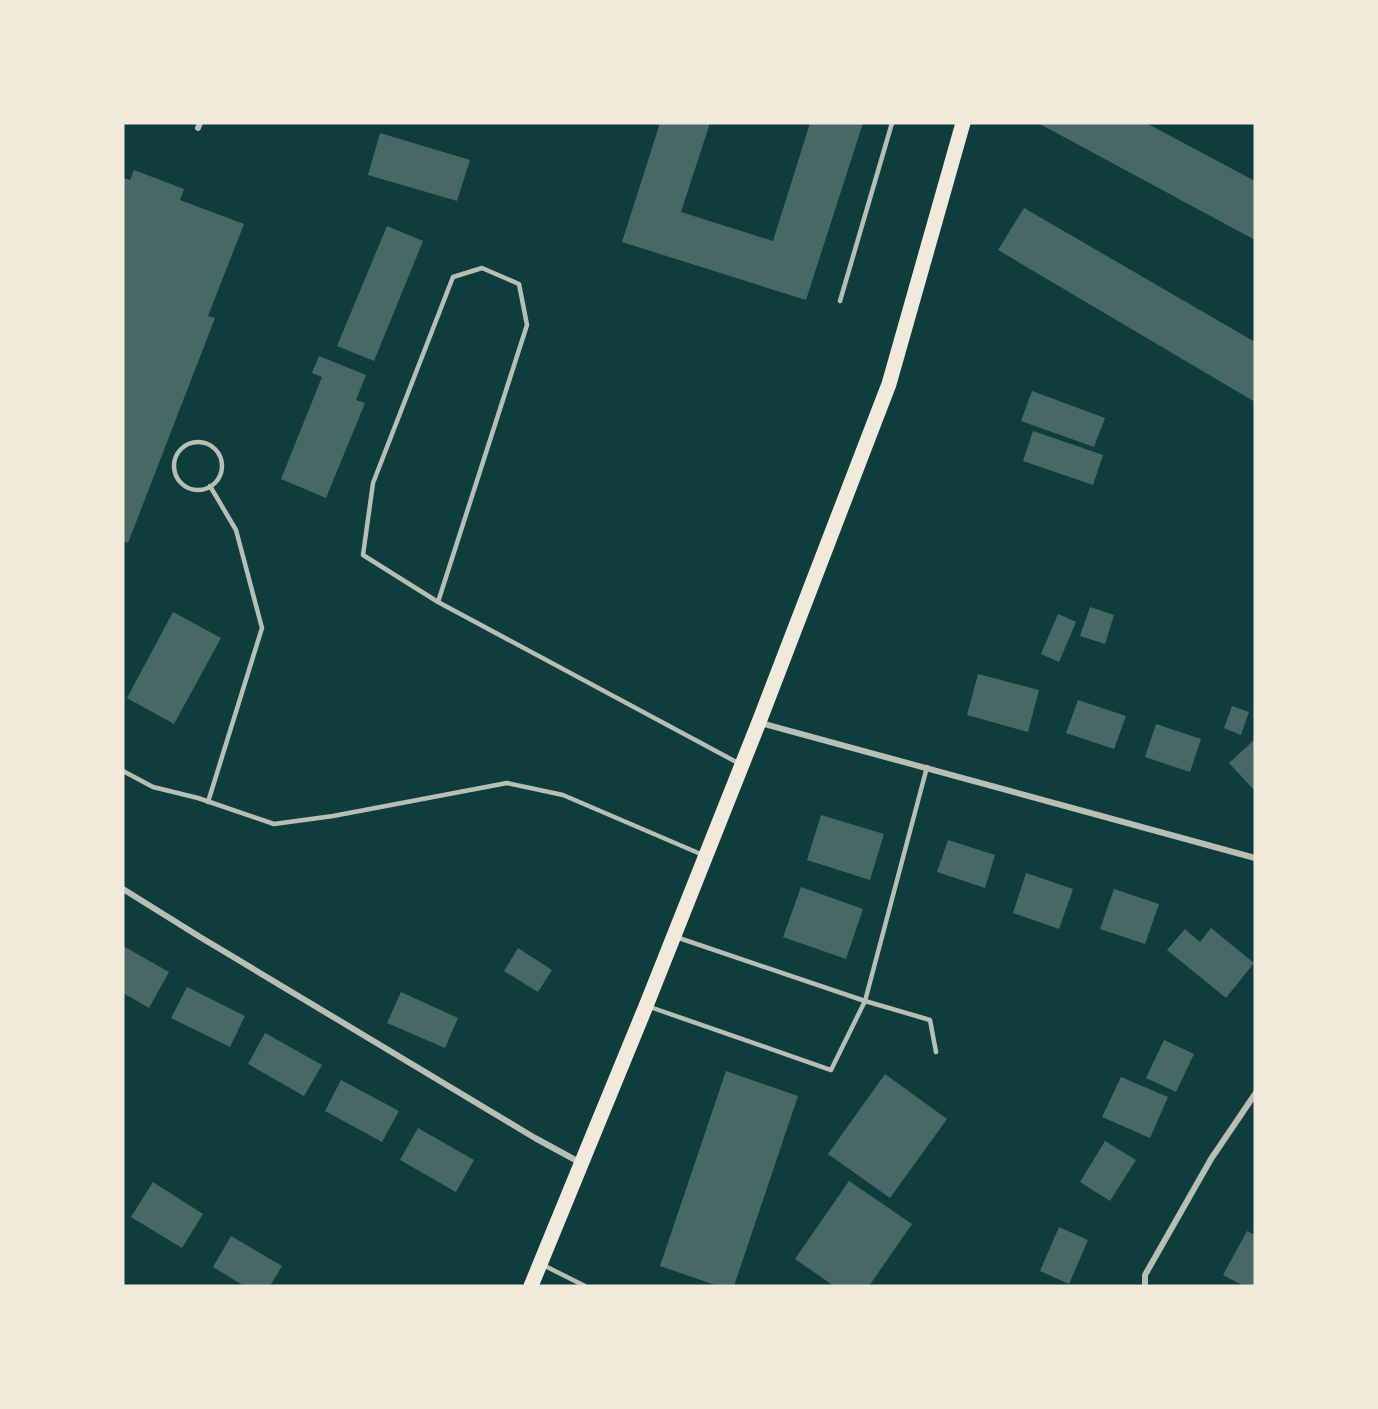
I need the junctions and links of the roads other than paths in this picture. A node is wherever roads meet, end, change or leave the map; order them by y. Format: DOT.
graph roads {
  1 [pos="892,123"];
  2 [pos="963,123"];
  3 [pos="840,301"];
  4 [pos="210,486"];
  5 [pos="438,602"];
  6 [pos="759,722"];
  7 [pos="742,765"];
  8 [pos="927,767"];
  9 [pos="123,771"];
  10 [pos="208,802"];
  11 [pos="706,856"];
  12 [pos="1255,858"];
  13 [pos="123,889"];
  14 [pos="674,937"];
  15 [pos="865,1001"];
  16 [pos="646,1006"];
  17 [pos="936,1052"];
  18 [pos="1255,1094"];
  19 [pos="581,1164"];
  20 [pos="540,1264"];
  21 [pos="531,1286"];
  22 [pos="585,1286"];
  23 [pos="1145,1286"];
  1 -- 3 [label="lane"];
  2 -- 6 [label="main road"];
  4 -- 4 [label="lane"];
  4 -- 10 [label="lane"];
  5 -- 5 [label="lane"];
  5 -- 7 [label="lane"];
  6 -- 7 [label="main road"];
  6 -- 8 [label="street"];
  7 -- 11 [label="main road"];
  8 -- 12 [label="street"];
  8 -- 15 [label="lane"];
  9 -- 10 [label="lane"];
  10 -- 11 [label="lane"];
  11 -- 14 [label="main road"];
  13 -- 19 [label="street"];
  14 -- 15 [label="lane"];
  14 -- 16 [label="main road"];
  15 -- 16 [label="lane"];
  15 -- 17 [label="lane"];
  16 -- 19 [label="main road"];
  18 -- 23 [label="street"];
  19 -- 20 [label="main road"];
  20 -- 21 [label="main road"];
  20 -- 22 [label="lane"];
}
